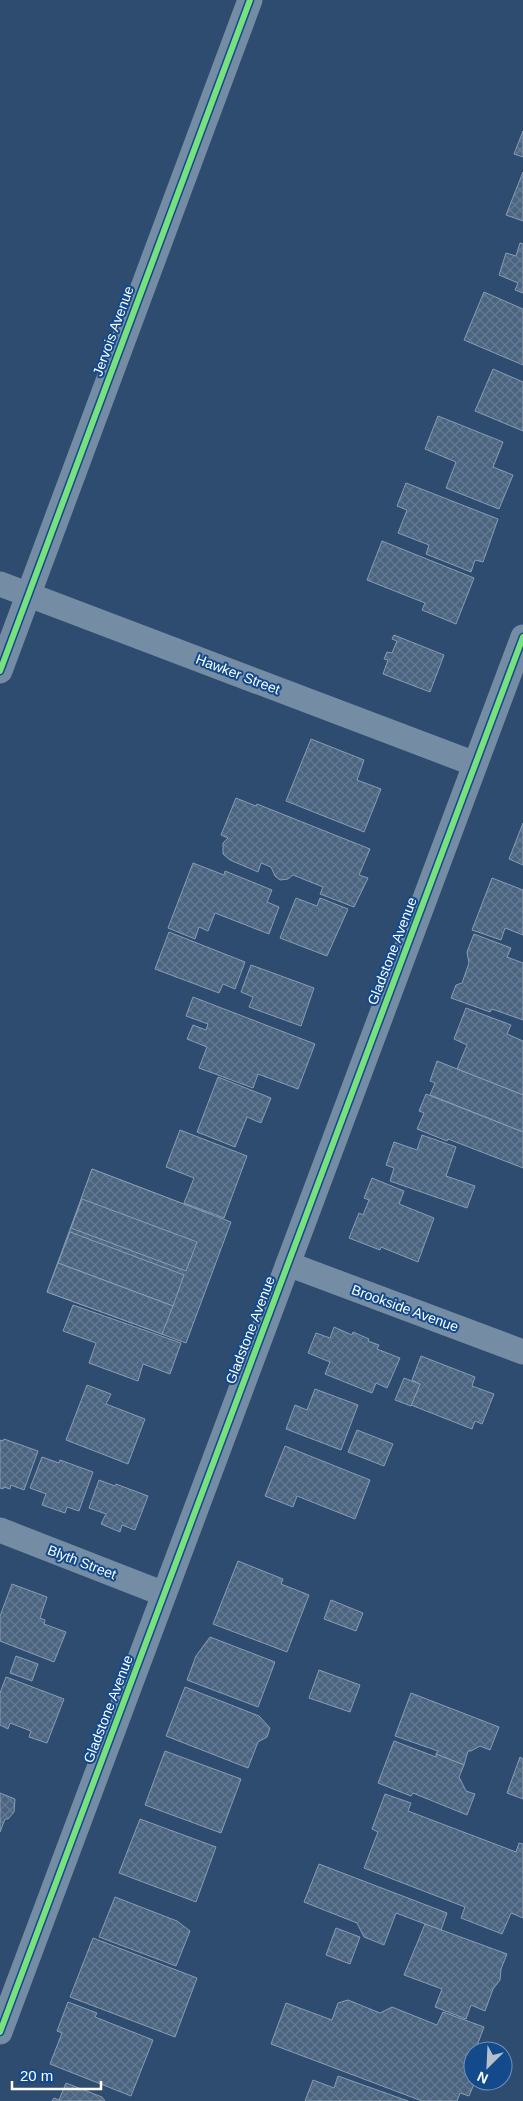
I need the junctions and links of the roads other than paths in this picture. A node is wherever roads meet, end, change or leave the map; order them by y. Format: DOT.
graph roads {
  1 [pos="250,0"];
  2 [pos="0,584"];
  3 [pos="29,595"];
  4 [pos="523,637"];
  5 [pos="0,671"];
  6 [pos="475,764"];
  7 [pos="288,1264"];
  8 [pos="523,1352"];
  9 [pos="0,1530"];
  10 [pos="164,1594"];
  11 [pos="0,2032"];
  1 -- 3 [label="street, Jervois Avenue"];
  2 -- 3 [label="street, Hawker Street"];
  3 -- 5 [label="street, Jervois Avenue"];
  3 -- 6 [label="street, Hawker Street"];
  4 -- 6 [label="street, Gladstone Avenue"];
  6 -- 7 [label="street, Gladstone Avenue"];
  7 -- 8 [label="street, Brookside Avenue"];
  7 -- 10 [label="street, Gladstone Avenue"];
  9 -- 10 [label="street, Blyth Street"];
  10 -- 11 [label="street, Gladstone Avenue"];
}
